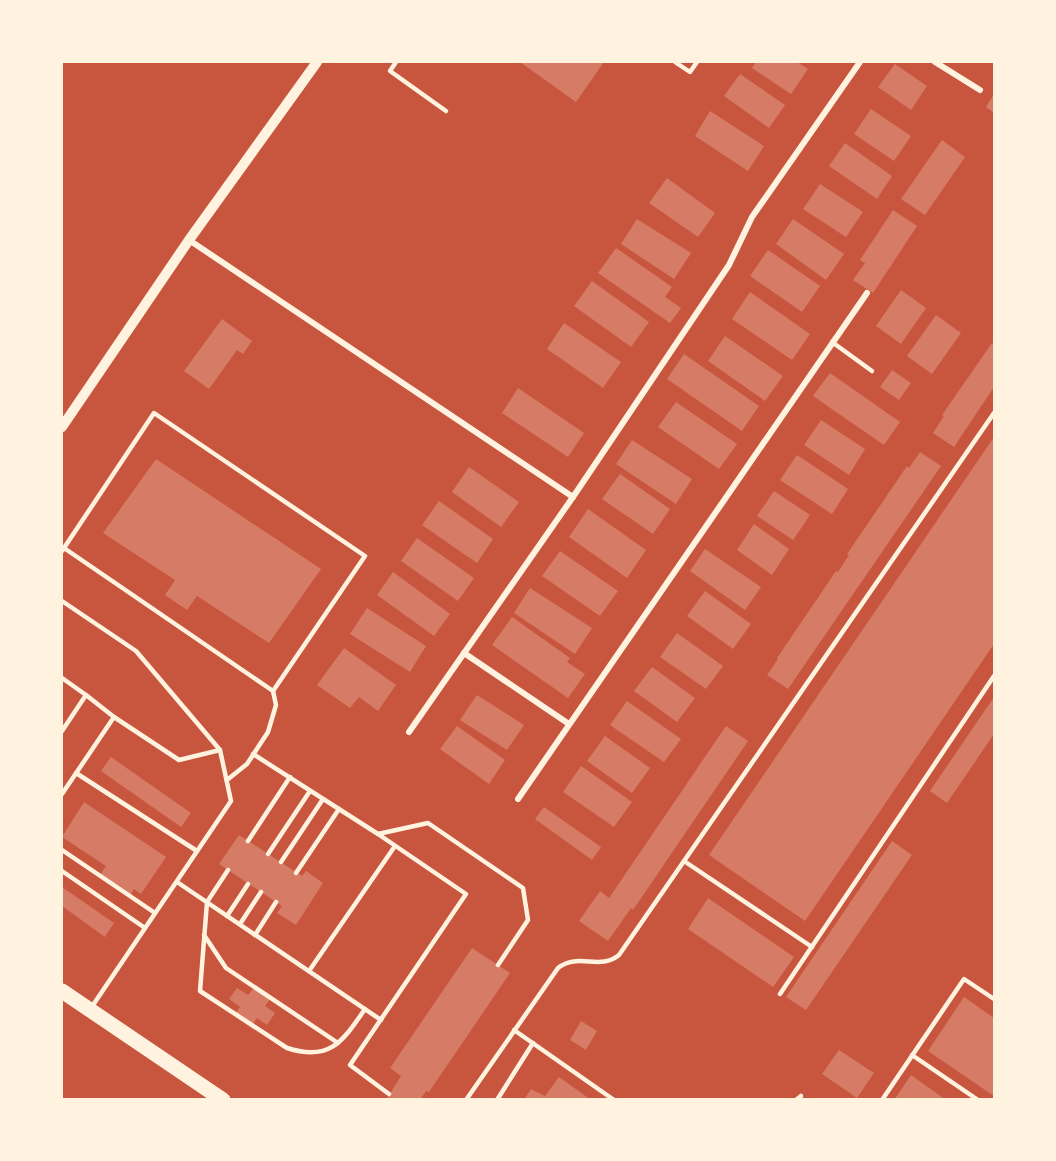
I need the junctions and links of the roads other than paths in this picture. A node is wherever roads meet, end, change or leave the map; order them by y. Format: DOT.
graph roads {
  1 [pos="317,62"];
  2 [pos="396,62"];
  3 [pos="675,62"];
  4 [pos="697,62"];
  5 [pos="860,62"];
  6 [pos="935,62"];
  7 [pos="980,90"];
  8 [pos="446,111"];
  9 [pos="189,240"];
  10 [pos="867,293"];
  11 [pos="832,342"];
  12 [pos="872,371"];
  13 [pos="994,413"];
  14 [pos="62,427"];
  15 [pos="573,496"];
  16 [pos="63,550"];
  17 [pos="62,600"];
  18 [pos="464,653"];
  19 [pos="994,676"];
  20 [pos="62,678"];
  21 [pos="273,691"];
  22 [pos="86,694"];
  23 [pos="114,717"];
  24 [pos="569,724"];
  25 [pos="62,731"];
  26 [pos="409,732"];
  27 [pos="220,750"];
  28 [pos="253,754"];
  29 [pos="76,772"];
  30 [pos="290,777"];
  31 [pos="227,780"];
  32 [pos="310,791"];
  33 [pos="62,794"];
  34 [pos="323,799"];
  35 [pos="518,799"];
  36 [pos="339,809"];
  37 [pos="378,834"];
  38 [pos="248,841"];
  39 [pos="395,846"];
  40 [pos="62,850"];
  41 [pos="198,851"];
  42 [pos="268,854"];
  43 [pos="684,861"];
  44 [pos="281,862"];
  45 [pos="228,870"];
  46 [pos="62,871"];
  47 [pos="296,873"];
  48 [pos="177,882"];
  49 [pos="248,884"];
  50 [pos="261,892"];
  51 [pos="207,902"];
  52 [pos="276,902"];
  53 [pos="155,913"];
  54 [pos="227,916"];
  55 [pos="240,924"];
  56 [pos="145,928"];
  57 [pos="204,934"];
  58 [pos="255,935"];
  59 [pos="812,947"];
  60 [pos="498,965"];
  61 [pos="309,971"];
  62 [pos="62,991"];
  63 [pos="780,994"];
  64 [pos="994,999"];
  65 [pos="365,1009"];
  66 [pos="90,1010"];
  67 [pos="381,1020"];
  68 [pos="514,1030"];
  69 [pos="338,1043"];
  70 [pos="533,1043"];
  71 [pos="912,1055"];
  72 [pos="389,1094"];
  73 [pos="223,1100"];
  74 [pos="466,1100"];
  75 [pos="497,1100"];
  76 [pos="614,1100"];
  77 [pos="882,1100"];
  78 [pos="978,1100"];
  1 -- 9 [label="street"];
  2 -- 8 [label="lane"];
  3 -- 4 [label="lane"];
  5 -- 15 [label="street"];
  6 -- 7 [label="street"];
  9 -- 14 [label="street"];
  9 -- 15 [label="street"];
  10 -- 11 [label="street"];
  11 -- 12 [label="lane"];
  11 -- 24 [label="street"];
  13 -- 43 [label="lane"];
  15 -- 18 [label="street"];
  16 -- 21 [label="lane"];
  16 -- 21 [label="lane"];
  17 -- 27 [label="lane"];
  18 -- 24 [label="street"];
  18 -- 26 [label="street"];
  19 -- 59 [label="lane"];
  20 -- 22 [label="lane"];
  21 -- 28 [label="lane"];
  22 -- 23 [label="lane"];
  22 -- 25 [label="lane"];
  23 -- 27 [label="lane"];
  23 -- 29 [label="lane"];
  24 -- 35 [label="street"];
  27 -- 31 [label="lane"];
  28 -- 30 [label="lane"];
  28 -- 31 [label="lane"];
  29 -- 33 [label="lane"];
  29 -- 41 [label="lane"];
  30 -- 32 [label="lane"];
  30 -- 38 [label="lane"];
  31 -- 41 [label="lane"];
  32 -- 34 [label="lane"];
  32 -- 42 [label="lane"];
  34 -- 36 [label="lane"];
  34 -- 44 [label="lane"];
  36 -- 37 [label="lane"];
  36 -- 47 [label="lane"];
  37 -- 39 [label="lane"];
  37 -- 60 [label="lane"];
  39 -- 61 [label="lane"];
  39 -- 67 [label="lane"];
  40 -- 53 [label="lane"];
  41 -- 48 [label="lane"];
  43 -- 59 [label="lane"];
  43 -- 68 [label="lane"];
  45 -- 51 [label="lane"];
  46 -- 56 [label="lane"];
  48 -- 51 [label="lane"];
  48 -- 53 [label="lane"];
  49 -- 54 [label="lane"];
  50 -- 55 [label="lane"];
  51 -- 54 [label="lane"];
  51 -- 57 [label="lane"];
  52 -- 58 [label="lane"];
  53 -- 56 [label="lane"];
  54 -- 55 [label="lane"];
  55 -- 58 [label="lane"];
  56 -- 66 [label="lane"];
  57 -- 69 [label="lane"];
  57 -- 69 [label="lane"];
  58 -- 61 [label="lane"];
  59 -- 63 [label="lane"];
  61 -- 65 [label="lane"];
  62 -- 66 [label="main road"];
  64 -- 71 [label="lane"];
  65 -- 67 [label="lane"];
  65 -- 69 [label="lane"];
  66 -- 73 [label="main road"];
  67 -- 72 [label="lane"];
  68 -- 70 [label="lane"];
  68 -- 74 [label="lane"];
  70 -- 75 [label="lane"];
  70 -- 76 [label="lane"];
  71 -- 77 [label="lane"];
  71 -- 78 [label="lane"];
}
